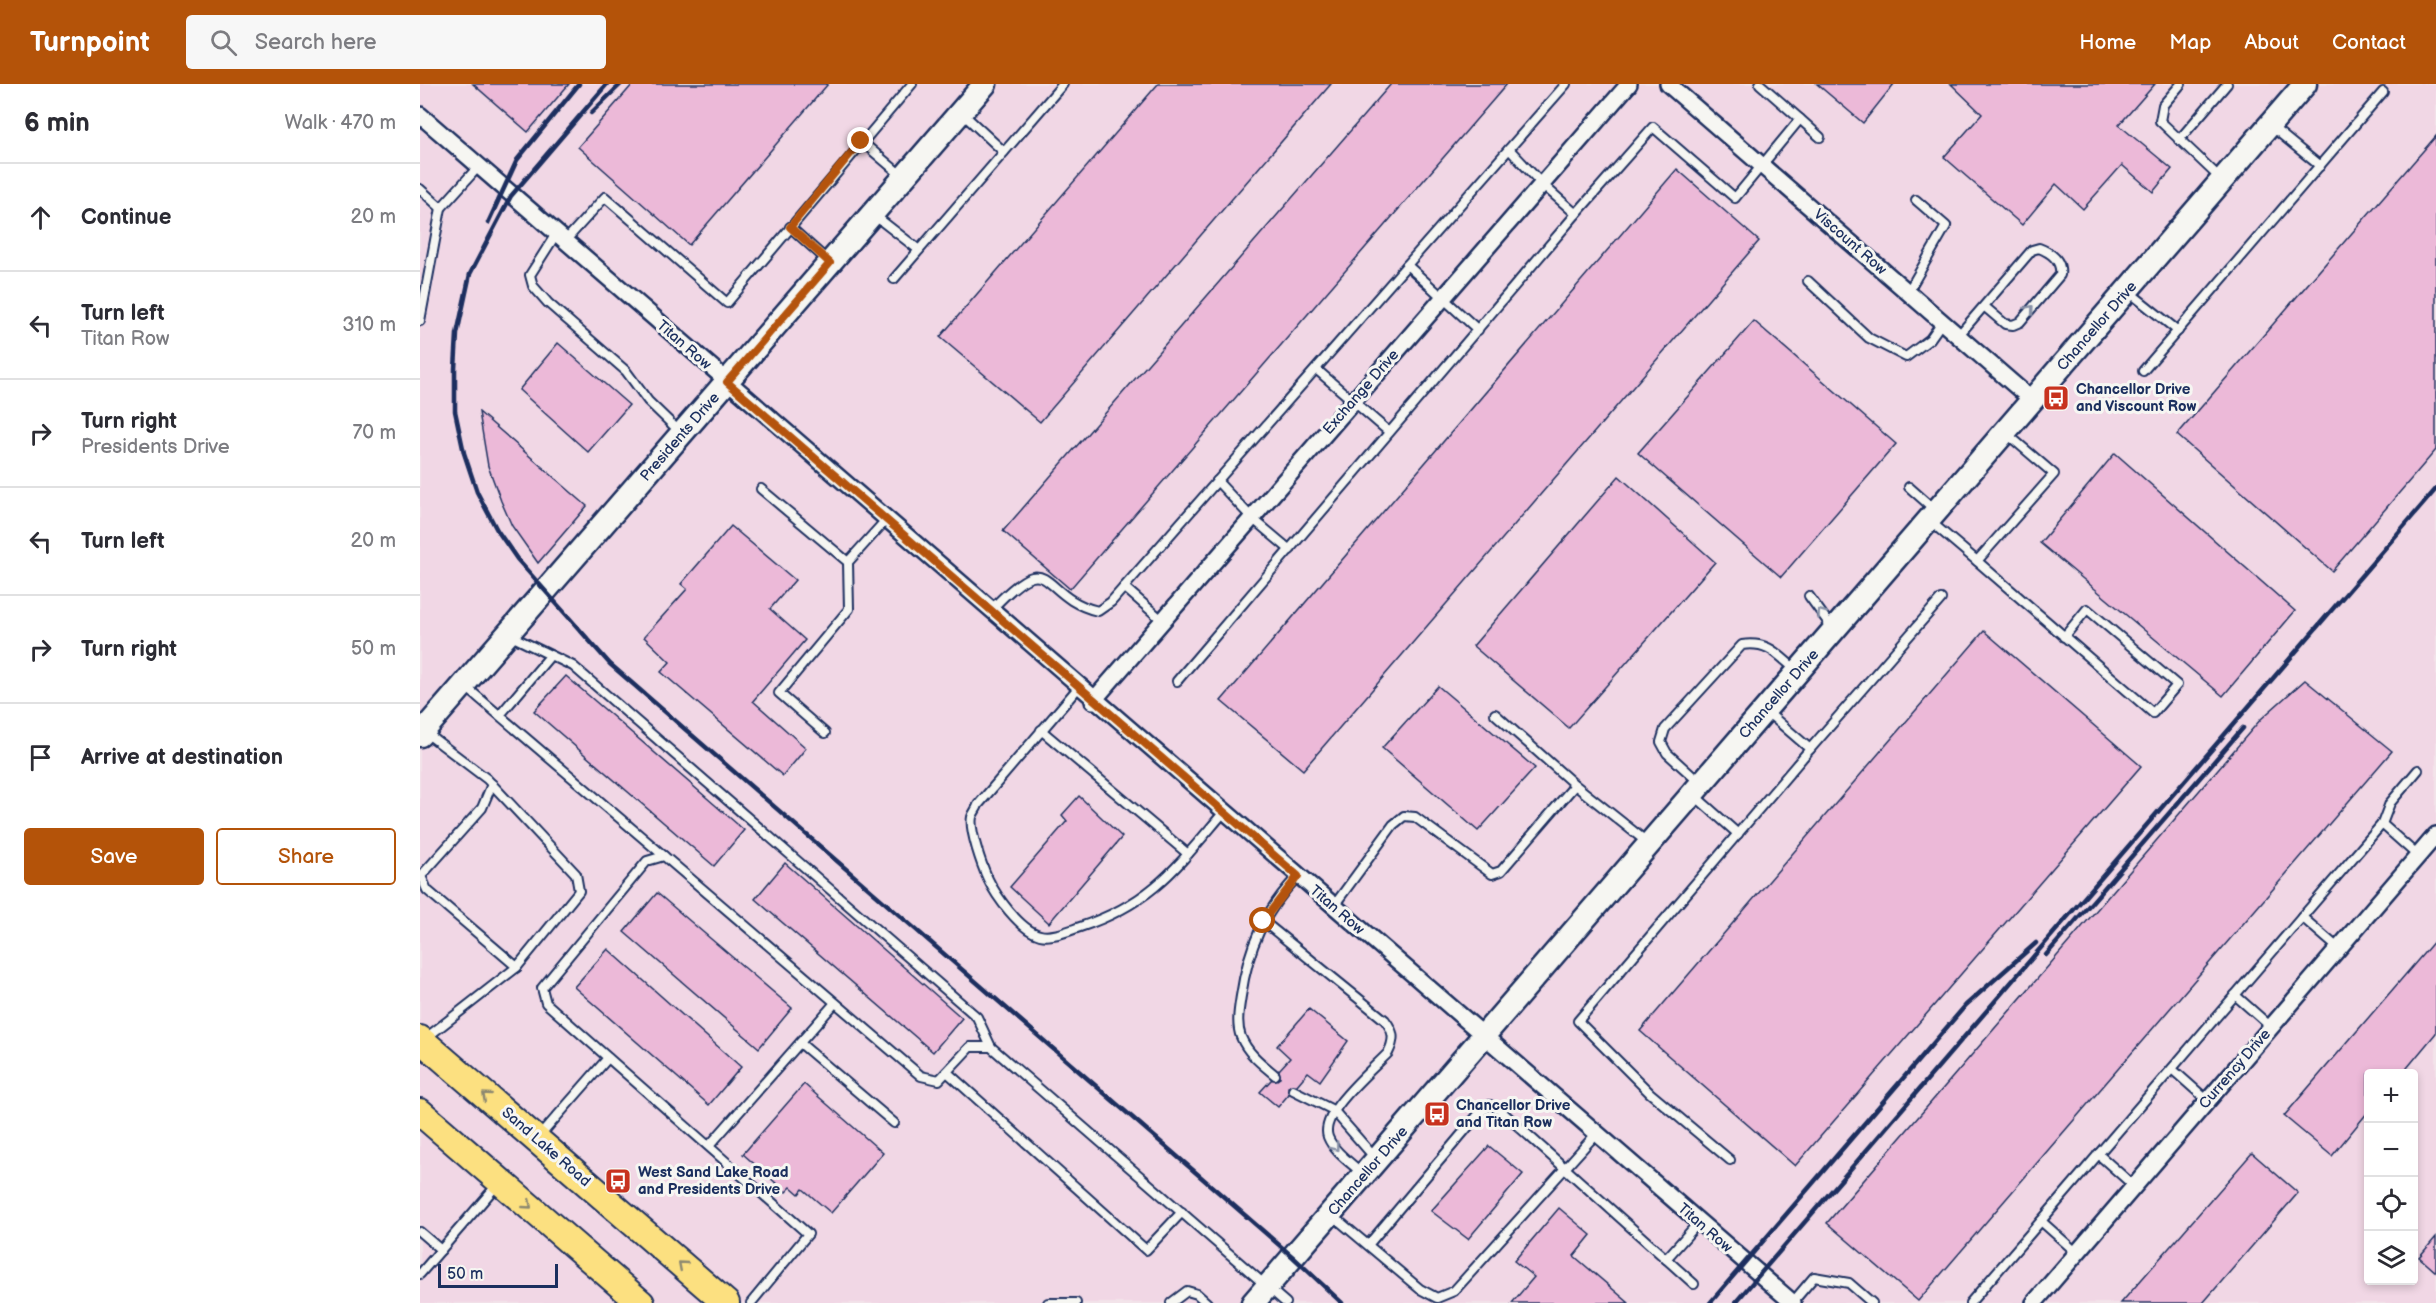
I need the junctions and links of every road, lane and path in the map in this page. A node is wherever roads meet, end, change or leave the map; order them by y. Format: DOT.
graph roads {
  1 [pos="912,84"];
  2 [pos="1063,84"];
  3 [pos="1566,84"];
  4 [pos="1629,84"];
  5 [pos="1668,84"];
  6 [pos="1760,84"];
  7 [pos="2181,84"];
  8 [pos="2227,84"];
  9 [pos="2305,84"];
  10 [pos="978,88"];
  11 [pos="2383,92"];
  12 [pos="961,112"];
  13 [pos="420,115"];
  14 [pos="1800,119"];
  15 [pos="2270,125"];
  16 [pos="1820,137"];
  17 [pos="2179,140"];
  18 [pos="861,141"];
  19 [pos="1509,149"];
  20 [pos="1004,152"];
  21 [pos="478,166"];
  22 [pos="1762,166"];
  23 [pos="2320,166"];
  24 [pos="904,178"];
  25 [pos="2223,180"];
  26 [pos="1542,184"];
  27 [pos="420,189"];
  28 [pos="1916,200"];
  29 [pos="441,208"];
  30 [pos="873,214"];
  31 [pos="1576,214"];
  32 [pos="790,227"];
  33 [pos="560,237"];
  34 [pos="919,250"];
  35 [pos="830,263"];
  36 [pos="1407,265"];
  37 [pos="894,279"];
  38 [pos="1808,281"];
  39 [pos="2127,290"];
  40 [pos="1908,292"];
  41 [pos="1442,299"];
  42 [pos="1985,307"];
  43 [pos="420,321"];
  44 [pos="1942,322"];
  45 [pos="1478,330"];
  46 [pos="2178,331"];
  47 [pos="1958,336"];
  48 [pos="1316,369"];
  49 [pos="2143,371"];
  50 [pos="727,382"];
  51 [pos="2032,400"];
  52 [pos="1354,401"];
  53 [pos="1389,432"];
  54 [pos="2005,432"];
  55 [pos="682,434"];
  56 [pos="1217,481"];
  57 [pos="1909,486"];
  58 [pos="761,489"];
  59 [pos="1933,516"];
  60 [pos="1252,518"];
  61 [pos="886,520"];
  62 [pos="1290,550"];
  63 [pos="1977,561"];
  64 [pos="848,562"];
  65 [pos="1124,587"];
  66 [pos="1809,596"];
  67 [pos="1941,599"];
  68 [pos="990,611"];
  69 [pos="1163,621"];
  70 [pos="1834,630"];
  71 [pos="508,634"];
  72 [pos="2064,637"];
  73 [pos="550,656"];
  74 [pos="1798,672"];
  75 [pos="1177,681"];
  76 [pos="464,685"];
  77 [pos="1078,688"];
  78 [pos="1093,701"];
  79 [pos="1765,710"];
  80 [pos="1495,714"];
  81 [pos="500,715"];
  82 [pos="1041,730"];
  83 [pos="421,731"];
  84 [pos="825,733"];
  85 [pos="1810,749"];
  86 [pos="2418,770"];
  87 [pos="492,784"];
  88 [pos="1575,785"];
  89 [pos="1697,789"];
  90 [pos="1224,813"];
  91 [pos="2382,824"];
  92 [pos="1738,834"];
  93 [pos="2436,835"];
  94 [pos="1650,844"];
  95 [pos="1188,854"];
  96 [pos="664,856"];
  97 [pos="2418,856"];
  98 [pos="1298,876"];
  99 [pos="1333,907"];
  100 [pos="2302,917"];
  101 [pos="1263,921"];
  102 [pos="2339,949"];
  103 [pos="517,967"];
  104 [pos="2235,995"];
  105 [pos="835,1003"];
  106 [pos="2271,1027"];
  107 [pos="1484,1037"];
  108 [pos="421,1040"];
  109 [pos="800,1043"];
  110 [pos="991,1047"];
  111 [pos="608,1058"];
  112 [pos="2172,1069"];
  113 [pos="947,1072"];
  114 [pos="1275,1075"];
  115 [pos="1293,1090"];
  116 [pos="2208,1101"];
  117 [pos="1333,1110"];
  118 [pos="420,1112"];
  119 [pos="894,1123"];
  120 [pos="1596,1134"];
  121 [pos="537,1140"];
  122 [pos="708,1146"];
  123 [pos="2098,1154"];
  124 [pos="1730,1160"];
  125 [pos="1370,1168"];
  126 [pos="1566,1168"];
  127 [pos="500,1181"];
  128 [pos="2134,1186"];
  129 [pos="1182,1212"];
  130 [pos="1330,1214"];
  131 [pos="2041,1221"];
  132 [pos="1699,1222"];
  133 [pos="420,1232"];
  134 [pos="1368,1245"];
  135 [pos="441,1250"];
  136 [pos="2077,1253"];
  137 [pos="1666,1259"];
  138 [pos="420,1274"];
  139 [pos="1694,1284"];
  140 [pos="1268,1286"];
  141 [pos="641,1303"];
  142 [pos="726,1303"];
  143 [pos="751,1303"];
  144 [pos="1048,1303"];
  145 [pos="1076,1303"];
  146 [pos="1171,1303"];
  147 [pos="1207,1303"];
  148 [pos="1253,1303"];
  149 [pos="1286,1303"];
  150 [pos="1792,1303"];
  151 [pos="1872,1303"];
  152 [pos="1970,1303"];
  153 [pos="2034,1303"];
  1 -- 18 [label="lane"];
  2 -- 20 [label="lane"];
  3 -- 19 [label="lane"];
  4 -- 26 [label="street, Exchange Drive"];
  5 -- 22 [label="street, Viscount Row"];
  6 -- 14 [label="lane"];
  7 -- 17 [label="lane"];
  8 -- 17 [label="lane"];
  9 -- 15 [label="street, Chancellor Drive"];
  10 -- 12 [label="street, Presidents Drive"];
  11 -- 23 [label="lane"];
  12 -- 20 [label="lane"];
  12 -- 24 [label="street, Presidents Drive"];
  13 -- 21 [label="street, Titan Row"];
  14 -- 16 [label="lane"];
  14 -- 22 [label="lane"];
  15 -- 23 [label="lane"];
  15 -- 25 [label="street, Chancellor Drive"];
  17 -- 25 [label="lane"];
  18 -- 24 [label="lane"];
  18 -- 32 [label="lane"];
  19 -- 26 [label="lane"];
  19 -- 36 [label="lane"];
  20 -- 34 [label="lane"];
  21 -- 29 [label="lane"];
  21 -- 33 [label="street, Titan Row"];
  22 -- 31 [label="lane"];
  22 -- 40 [label="street, Viscount Row"];
  23 -- 46 [label="lane"];
  24 -- 30 [label="street, Presidents Drive"];
  25 -- 39 [label="street, Chancellor Drive"];
  26 -- 31 [label="lane"];
  26 -- 41 [label="street, Exchange Drive"];
  27 -- 29 [label="lane"];
  28 -- 40 [label="lane"];
  29 -- 43 [label="lane"];
  30 -- 34 [label="lane"];
  30 -- 35 [label="street, Presidents Drive"];
  31 -- 45 [label="lane"];
  32 -- 33 [label="lane"];
  32 -- 35 [label="lane"];
  33 -- 50 [label="street, Titan Row"];
  33 -- 55 [label="lane"];
  34 -- 37 [label="lane"];
  35 -- 50 [label="street, Presidents Drive"];
  36 -- 41 [label="lane"];
  36 -- 48 [label="lane"];
  38 -- 44 [label="lane"];
  39 -- 46 [label="lane"];
  39 -- 51 [label="street, Chancellor Drive"];
  40 -- 44 [label="street, Viscount Row"];
  41 -- 45 [label="lane"];
  41 -- 52 [label="street, Exchange Drive"];
  42 -- 42 [label="lane, one-way"];
  42 -- 47 [label="lane"];
  44 -- 47 [label="street, Viscount Row"];
  45 -- 53 [label="lane"];
  46 -- 49 [label="lane"];
  47 -- 51 [label="street, Viscount Row"];
  48 -- 52 [label="lane"];
  48 -- 56 [label="lane"];
  50 -- 55 [label="street, Presidents Drive"];
  50 -- 61 [label="street, Titan Row"];
  51 -- 54 [label="street, Chancellor Drive"];
  52 -- 53 [label="lane"];
  52 -- 60 [label="street, Exchange Drive"];
  53 -- 62 [label="lane"];
  54 -- 59 [label="street, Chancellor Drive"];
  54 -- 63 [label="lane"];
  55 -- 71 [label="street, Presidents Drive"];
  56 -- 60 [label="lane"];
  56 -- 65 [label="lane"];
  57 -- 59 [label="lane"];
  58 -- 64 [label="lane"];
  59 -- 63 [label="lane"];
  59 -- 70 [label="street, Chancellor Drive"];
  60 -- 62 [label="lane"];
  60 -- 69 [label="street, Exchange Drive"];
  61 -- 64 [label="lane"];
  61 -- 68 [label="street, Titan Row"];
  62 -- 75 [label="lane"];
  63 -- 72 [label="lane"];
  64 -- 84 [label="lane"];
  65 -- 68 [label="lane"];
  65 -- 69 [label="lane"];
  70 -- 66 [label="lane, one-way"];
  67 -- 85 [label="lane"];
  68 -- 77 [label="street, Titan Row"];
  69 -- 78 [label="street, Exchange Drive"];
  70 -- 74 [label="street, Chancellor Drive"];
  71 -- 73 [label="lane"];
  71 -- 76 [label="street, Presidents Drive"];
  72 -- 72 [label="lane"];
  73 -- 81 [label="lane"];
  73 -- 110 [label="lane"];
  74 -- 79 [label="street, Chancellor Drive"];
  74 -- 89 [label="lane"];
  76 -- 81 [label="lane"];
  76 -- 83 [label="street, Presidents Drive"];
  77 -- 78 [label="street, Titan Row"];
  77 -- 82 [label="lane"];
  78 -- 90 [label="street, Titan Row"];
  79 -- 85 [label="lane"];
  79 -- 89 [label="street, Chancellor Drive"];
  80 -- 88 [label="lane"];
  81 -- 96 [label="lane"];
  82 -- 95 [label="lane"];
  82 -- 95 [label="lane"];
  83 -- 87 [label="lane"];
  85 -- 92 [label="lane"];
  86 -- 91 [label="lane"];
  87 -- 103 [label="lane"];
  87 -- 103 [label="lane"];
  88 -- 94 [label="lane"];
  88 -- 99 [label="lane"];
  89 -- 92 [label="lane"];
  89 -- 94 [label="street, Chancellor Drive"];
  90 -- 95 [label="lane"];
  90 -- 98 [label="street, Titan Row"];
  91 -- 97 [label="lane"];
  91 -- 100 [label="lane"];
  92 -- 124 [label="lane"];
  93 -- 97 [label="street, Currency Drive"];
  94 -- 107 [label="street, Chancellor Drive"];
  96 -- 105 [label="lane"];
  96 -- 111 [label="lane"];
  97 -- 102 [label="street, Currency Drive"];
  98 -- 99 [label="street, Titan Row"];
  98 -- 101 [label="lane"];
  99 -- 107 [label="street, Titan Row"];
  100 -- 102 [label="lane"];
  100 -- 104 [label="lane"];
  101 -- 114 [label="lane"];
  101 -- 117 [label="lane"];
  102 -- 106 [label="street, Currency Drive"];
  103 -- 108 [label="lane"];
  104 -- 106 [label="lane"];
  104 -- 112 [label="lane"];
  105 -- 109 [label="lane"];
  105 -- 113 [label="lane"];
  106 -- 116 [label="street, Currency Drive"];
  107 -- 120 [label="street, Titan Row"];
  107 -- 125 [label="street, Chancellor Drive"];
  121 -- 108 [label="main road, Sand Lake Road, one-way"];
  109 -- 119 [label="lane"];
  109 -- 122 [label="lane"];
  110 -- 113 [label="lane"];
  110 -- 129 [label="lane"];
  111 -- 121 [label="lane"];
  111 -- 122 [label="lane"];
  112 -- 116 [label="lane"];
  112 -- 123 [label="lane"];
  113 -- 129 [label="lane"];
  115 -- 117 [label="lane"];
  116 -- 128 [label="street, Currency Drive"];
  117 -- 125 [label="lane"];
  117 -- 125 [label="lane, one-way"];
  118 -- 127 [label="main road"];
  120 -- 126 [label="lane"];
  120 -- 132 [label="street, Titan Row"];
  142 -- 121 [label="main road, Sand Lake Road, one-way"];
  122 -- 143 [label="lane"];
  123 -- 128 [label="lane"];
  123 -- 131 [label="lane"];
  125 -- 130 [label="street, Chancellor Drive"];
  126 -- 134 [label="lane"];
  126 -- 134 [label="lane"];
  126 -- 137 [label="lane"];
  127 -- 135 [label="lane"];
  127 -- 141 [label="main road, one-way"];
  128 -- 136 [label="street, Currency Drive"];
  129 -- 140 [label="lane"];
  130 -- 134 [label="lane"];
  130 -- 140 [label="street, Chancellor Drive"];
  131 -- 136 [label="lane"];
  131 -- 152 [label="lane"];
  132 -- 137 [label="lane"];
  132 -- 150 [label="street, Titan Row"];
  133 -- 135 [label="lane"];
  135 -- 138 [label="lane"];
  136 -- 153 [label="street, Currency Drive"];
  137 -- 139 [label="lane"];
  140 -- 148 [label="street, Chancellor Drive"];
  140 -- 149 [label="lane"];
  144 -- 145 [label="lane"];
  146 -- 147 [label="lane"];
  150 -- 151 [label="lane"];
}
